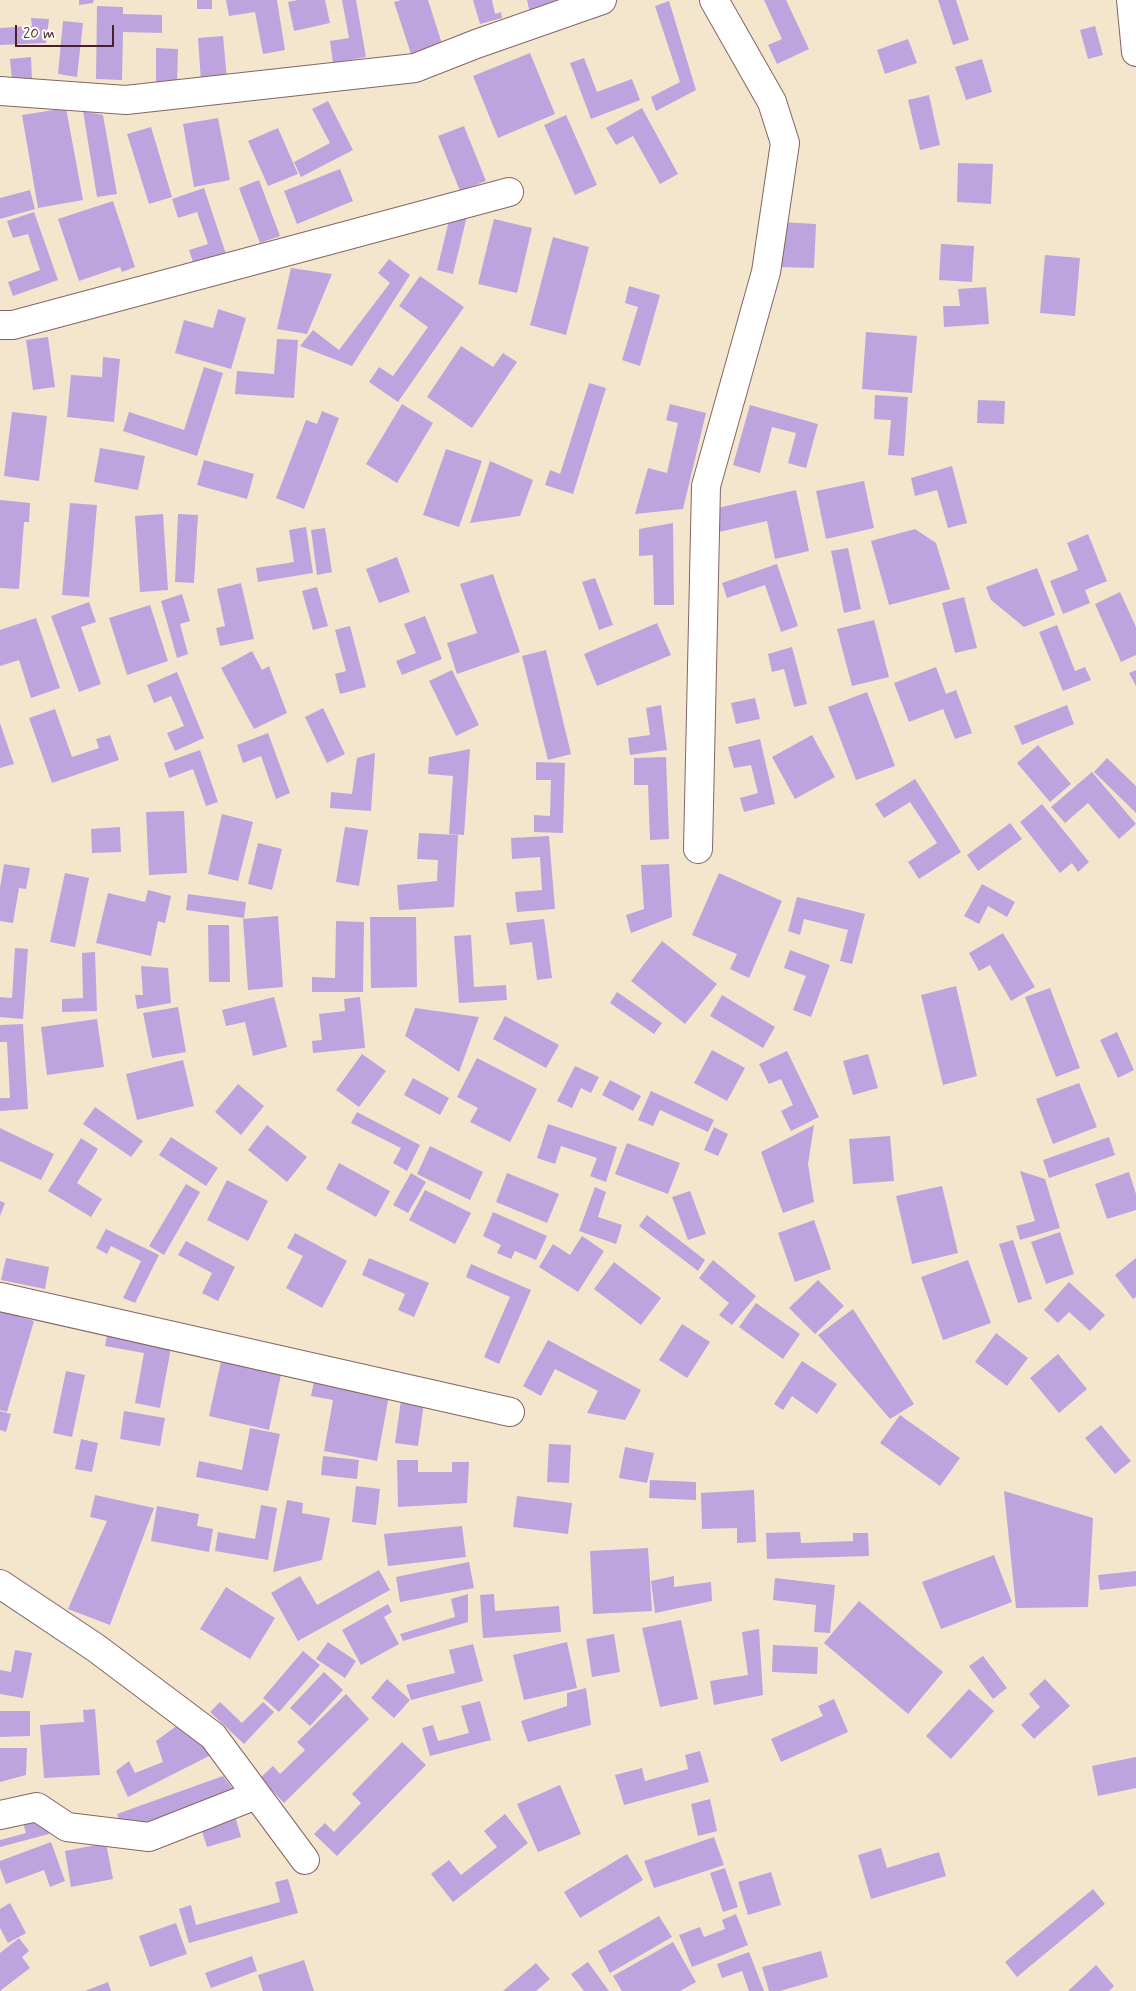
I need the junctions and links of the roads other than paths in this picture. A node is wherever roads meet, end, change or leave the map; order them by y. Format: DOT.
graph roads {
  1 [pos="602,0"];
  2 [pos="714,0"];
  3 [pos="1131,0"];
  4 [pos="1136,52"];
  5 [pos="0,91"];
  6 [pos="509,192"];
  7 [pos="0,325"];
  8 [pos="698,849"];
  9 [pos="0,1297"];
  10 [pos="510,1412"];
  11 [pos="0,1584"];
  12 [pos="256,1795"];
  13 [pos="0,1815"];
  14 [pos="305,1860"];
  1 -- 5 [label="street"];
  2 -- 8 [label="street"];
  3 -- 4 [label="street"];
  6 -- 7 [label="street"];
  9 -- 10 [label="street"];
  11 -- 12 [label="street"];
  12 -- 13 [label="street"];
  12 -- 14 [label="street"];
}
